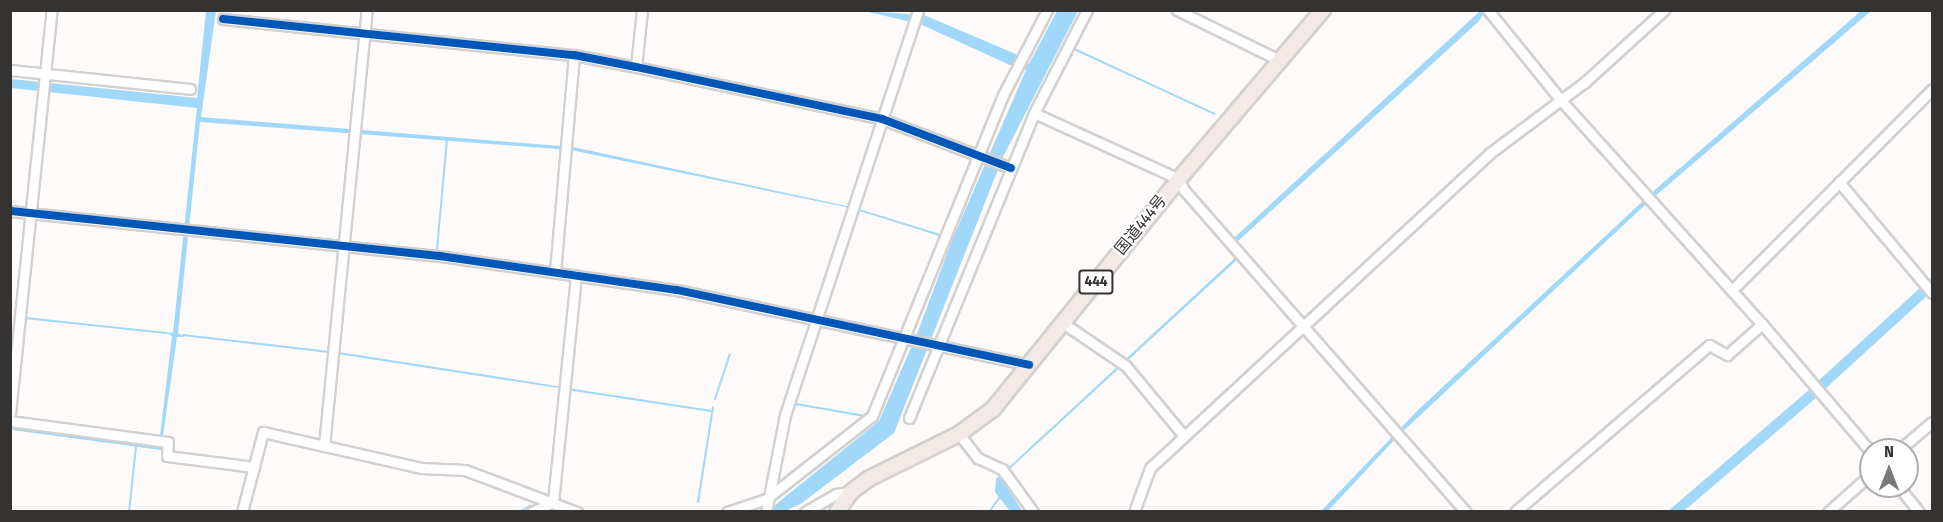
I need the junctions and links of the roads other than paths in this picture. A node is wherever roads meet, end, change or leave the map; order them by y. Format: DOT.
graph roads {
  1 [pos="52,10"];
  2 [pos="367,10"];
  3 [pos="642,10"];
  4 [pos="1047,10"];
  5 [pos="1087,10"];
  6 [pos="1177,10"];
  7 [pos="1323,10"];
  8 [pos="1664,10"];
  9 [pos="1488,11"];
  10 [pos="917,12"];
  11 [pos="223,19"];
  12 [pos="364,34"];
  13 [pos="574,55"];
  14 [pos="1279,60"];
  15 [pos="636,67"];
  16 [pos="10,70"];
  17 [pos="45,83"];
  18 [pos="190,89"];
  19 [pos="1932,89"];
  20 [pos="1559,98"];
  21 [pos="1034,112"];
  22 [pos="882,119"];
  23 [pos="982,157"];
  24 [pos="1007,166"];
  25 [pos="1179,179"];
  26 [pos="1839,182"];
  27 [pos="10,211"];
  28 [pos="32,213"];
  29 [pos="344,245"];
  30 [pos="555,272"];
  31 [pos="576,275"];
  32 [pos="1929,289"];
  33 [pos="1732,290"];
  34 [pos="817,320"];
  35 [pos="1063,323"];
  36 [pos="1762,324"];
  37 [pos="1303,326"];
  38 [pos="906,339"];
  39 [pos="936,345"];
  40 [pos="1029,365"];
  41 [pos="10,412"];
  42 [pos="909,418"];
  43 [pos="10,421"];
  44 [pos="1932,422"];
  45 [pos="959,434"];
  46 [pos="1184,436"];
  47 [pos="1913,438"];
  48 [pos="1859,439"];
  49 [pos="324,446"];
  50 [pos="254,467"];
  51 [pos="1859,485"];
  52 [pos="851,492"];
  53 [pos="1908,498"];
  54 [pos="766,499"];
  55 [pos="553,502"];
  56 [pos="243,512"];
  57 [pos="532,512"];
  58 [pos="577,512"];
  59 [pos="727,512"];
  60 [pos="766,512"];
  61 [pos="805,512"];
  62 [pos="837,512"];
  63 [pos="1033,512"];
  64 [pos="1134,512"];
  65 [pos="1466,512"];
  66 [pos="1515,512"];
  67 [pos="1828,512"];
  68 [pos="1919,512"];
  1 -- 17 [label="street"];
  2 -- 12 [label="street"];
  3 -- 15 [label="street"];
  4 -- 23 [label="street"];
  5 -- 21 [label="street"];
  6 -- 14 [label="street"];
  7 -- 14 [label="highway, 国道444号 / 444"];
  8 -- 20 [label="street"];
  9 -- 20 [label="street"];
  10 -- 22 [label="street"];
  11 -- 12 [label="street"];
  12 -- 13 [label="street"];
  12 -- 29 [label="street"];
  13 -- 15 [label="street"];
  13 -- 30 [label="street"];
  14 -- 25 [label="highway, 国道444号 / 444"];
  15 -- 22 [label="street"];
  16 -- 17 [label="street"];
  17 -- 18 [label="street"];
  17 -- 28 [label="street"];
  19 -- 26 [label="street"];
  20 -- 33 [label="street"];
  20 -- 37 [label="street"];
  21 -- 24 [label="street"];
  21 -- 25 [label="street"];
  22 -- 23 [label="street"];
  22 -- 34 [label="street"];
  23 -- 24 [label="street"];
  23 -- 38 [label="street"];
  24 -- 39 [label="street"];
  25 -- 35 [label="highway, 国道444号 / 444"];
  25 -- 37 [label="street"];
  26 -- 32 [label="street"];
  26 -- 33 [label="street"];
  27 -- 28 [label="street"];
  28 -- 29 [label="street"];
  28 -- 41 [label="street"];
  29 -- 30 [label="street"];
  29 -- 49 [label="street"];
  30 -- 31 [label="street"];
  31 -- 34 [label="street"];
  31 -- 55 [label="street"];
  33 -- 36 [label="street"];
  34 -- 38 [label="street"];
  34 -- 54 [label="street"];
  35 -- 40 [label="highway, 国道444号 / 444"];
  35 -- 46 [label="street"];
  36 -- 48 [label="street"];
  36 -- 66 [label="street"];
  37 -- 46 [label="street"];
  37 -- 65 [label="street"];
  38 -- 39 [label="street"];
  38 -- 54 [label="street"];
  39 -- 40 [label="street"];
  39 -- 42 [label="street"];
  40 -- 45 [label="highway, 国道444号 / 444"];
  43 -- 50 [label="street"];
  44 -- 47 [label="street"];
  45 -- 52 [label="highway, 国道444号 / 444"];
  45 -- 63 [label="street"];
  46 -- 64 [label="street"];
  49 -- 50 [label="street"];
  49 -- 55 [label="street"];
  50 -- 56 [label="street"];
  51 -- 67 [label="street"];
  52 -- 61 [label="street"];
  52 -- 62 [label="highway, 国道444号 / 444"];
  53 -- 68 [label="street"];
  54 -- 59 [label="street"];
  54 -- 60 [label="street"];
  55 -- 57 [label="street"];
  55 -- 58 [label="street"];
}
